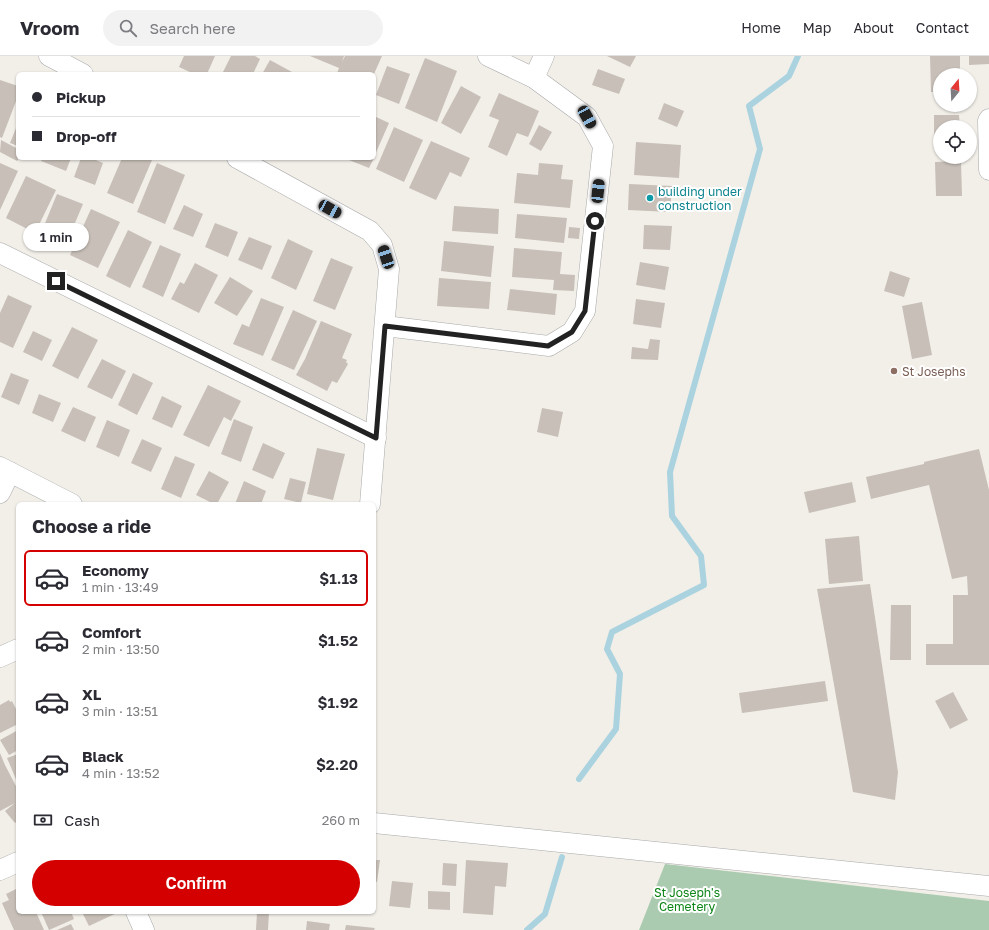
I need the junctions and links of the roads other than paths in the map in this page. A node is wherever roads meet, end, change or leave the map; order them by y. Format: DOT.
graph roads {
  1 [pos="488,56"];
  2 [pos="544,56"];
  3 [pos="54,57"];
  4 [pos="80,72"];
  5 [pos="534,78"];
  6 [pos="989,119"];
  7 [pos="240,160"];
  8 [pos="989,170"];
  9 [pos="0,253"];
  10 [pos="385,326"];
  11 [pos="376,438"];
  12 [pos="5,470"];
  13 [pos="0,493"];
  14 [pos="68,502"];
  15 [pos="370,502"];
  16 [pos="16,650"];
  17 [pos="0,657"];
  18 [pos="376,823"];
  19 [pos="16,863"];
  20 [pos="0,870"];
  21 [pos="989,886"];
  22 [pos="137,914"];
  23 [pos="144,930"];
  1 -- 5 [label="street"];
  2 -- 5 [label="street"];
  3 -- 4 [label="street"];
  5 -- 10 [label="street"];
  6 -- 8 [label="street"];
  7 -- 10 [label="street"];
  9 -- 11 [label="street"];
  10 -- 11 [label="street"];
  11 -- 15 [label="street"];
  12 -- 13 [label="street"];
  12 -- 14 [label="street"];
  16 -- 17 [label="street"];
  18 -- 21 [label="street"];
  19 -- 20 [label="street"];
  22 -- 23 [label="street"];
}
